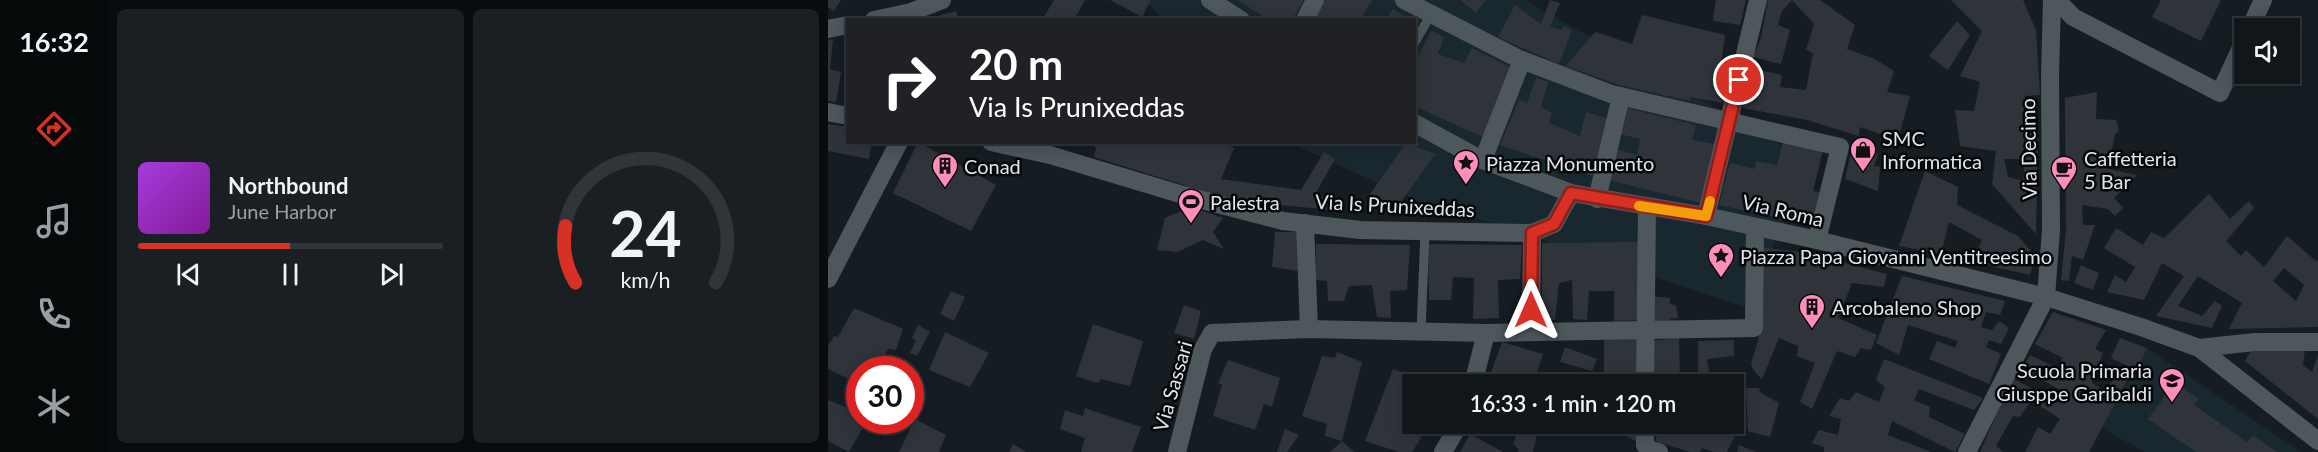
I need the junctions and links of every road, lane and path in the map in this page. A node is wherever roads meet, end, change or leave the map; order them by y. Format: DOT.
graph roads {
  1 [pos="942,0"];
  2 [pos="1210,0"];
  3 [pos="1315,0"];
  4 [pos="1404,0"];
  5 [pos="1758,0"];
  6 [pos="2052,0"];
  7 [pos="2057,0"];
  8 [pos="2264,0"];
  9 [pos="1431,14"];
  10 [pos="883,18"];
  11 [pos="1238,18"];
  12 [pos="1306,18"];
  13 [pos="2255,18"];
  14 [pos="846,25"];
  15 [pos="828,29"];
  16 [pos="1416,40"];
  17 [pos="1522,60"];
  18 [pos="2234,63"];
  19 [pos="1621,96"];
  20 [pos="828,112"];
  21 [pos="846,116"];
  22 [pos="1730,121"];
  23 [pos="1416,124"];
  24 [pos="898,144"];
  25 [pos="1000,144"];
  26 [pos="1483,160"];
  27 [pos="1571,193"];
  28 [pos="1597,199"];
  29 [pos="1647,207"];
  30 [pos="1706,216"];
  31 [pos="1305,223"];
  32 [pos="1755,227"];
  33 [pos="1425,231"];
  34 [pos="1532,233"];
  35 [pos="1817,240"];
  36 [pos="828,279"];
  37 [pos="2046,297"];
  38 [pos="1309,329"];
  39 [pos="1644,330"];
  40 [pos="1420,332"];
  41 [pos="1531,332"];
  42 [pos="1486,333"];
  43 [pos="2318,342"];
  44 [pos="2199,348"];
  45 [pos="1476,374"];
  46 [pos="1644,374"];
  47 [pos="1454,434"];
  48 [pos="1645,434"];
  49 [pos="2318,441"];
  50 [pos="1177,452"];
  51 [pos="1443,452"];
  52 [pos="1659,452"];
  53 [pos="1968,452"];
  1 -- 10 [label="street"];
  2 -- 11 [label="street"];
  3 -- 12 [label="street"];
  4 -- 9 [label="street"];
  5 -- 22 [label="street"];
  6 -- 37 [label="street, Via Decimo"];
  7 -- 18 [label="street"];
  8 -- 13 [label="street"];
  9 -- 16 [label="lane"];
  9 -- 17 [label="street"];
  14 -- 15 [label="street"];
  17 -- 19 [label="street"];
  17 -- 26 [label="street"];
  19 -- 22 [label="street"];
  19 -- 28 [label="street"];
  20 -- 21 [label="street"];
  22 -- 30 [label="street"];
  22 -- 35 [label="street"];
  23 -- 26 [label="street, Via Roma"];
  24 -- 36 [label="street"];
  25 -- 31 [label="street, Via Is Prunixeddas"];
  26 -- 27 [label="street, Via Roma"];
  27 -- 28 [label="street, Via Roma"];
  27 -- 34 [label="street"];
  28 -- 29 [label="street, Via Roma"];
  29 -- 30 [label="street, Via Roma"];
  29 -- 39 [label="street"];
  30 -- 32 [label="street, Via Roma"];
  31 -- 33 [label="street, Via Is Prunixeddas"];
  31 -- 38 [label="street"];
  32 -- 35 [label="street, Via Roma"];
  32 -- 39 [label="street"];
  33 -- 34 [label="street, Via Is Prunixeddas"];
  33 -- 40 [label="lane"];
  34 -- 41 [label="street"];
  35 -- 37 [label="street, Via Roma"];
  37 -- 44 [label="street, Via Roma"];
  37 -- 53 [label="street"];
  38 -- 40 [label="street"];
  38 -- 50 [label="street, Via Sassari"];
  39 -- 41 [label="street"];
  39 -- 46 [label="street"];
  40 -- 42 [label="street"];
  41 -- 42 [label="street"];
  42 -- 45 [label="street"];
  43 -- 44 [label="street"];
  44 -- 49 [label="street"];
  47 -- 51 [label="street"];
  48 -- 52 [label="street"];
}
